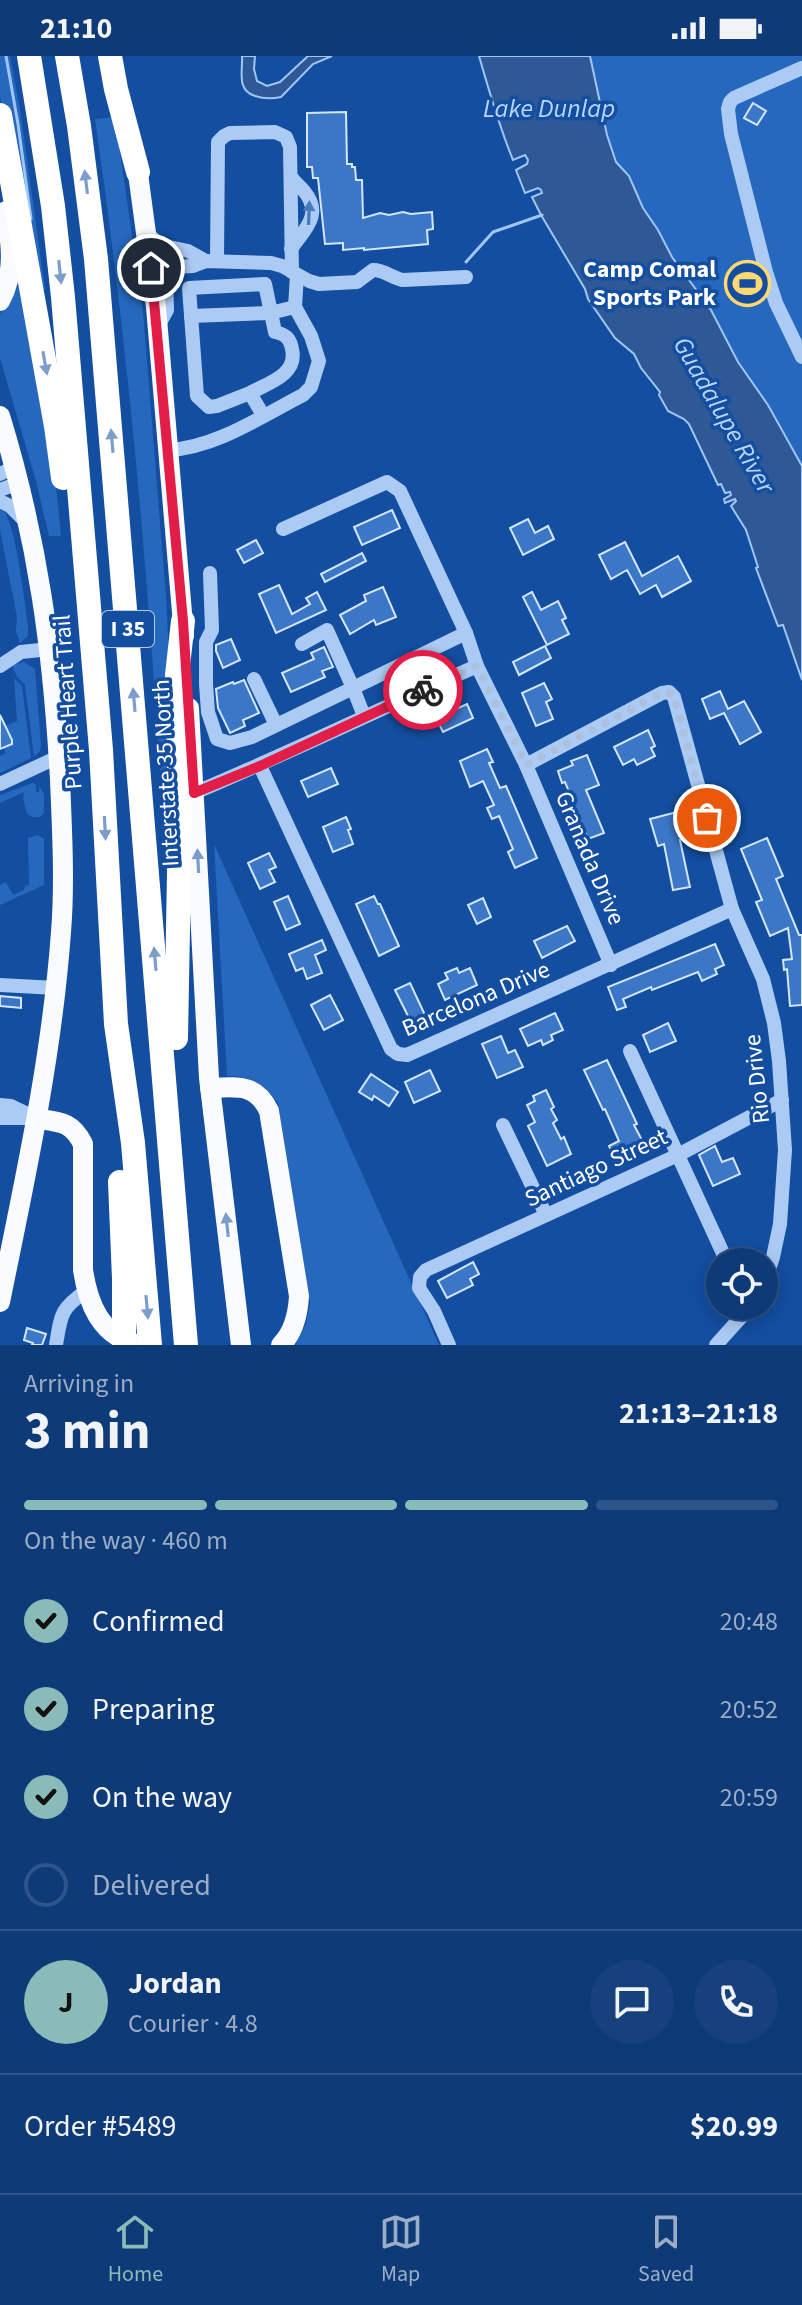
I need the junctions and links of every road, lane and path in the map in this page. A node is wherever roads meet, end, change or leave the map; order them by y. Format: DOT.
graph roads {
  1 [pos="29,56"];
  2 [pos="67,56"];
  3 [pos="110,56"];
  4 [pos="120,56"];
  5 [pos="802,68"];
  6 [pos="120,86"];
  7 [pos="0,115"];
  8 [pos="138,172"];
  9 [pos="0,173"];
  10 [pos="291,177"];
  11 [pos="9,228"];
  12 [pos="148,234"];
  13 [pos="291,249"];
  14 [pos="212,261"];
  15 [pos="0,263"];
  16 [pos="294,273"];
  17 [pos="466,277"];
  18 [pos="0,301"];
  19 [pos="295,307"];
  20 [pos="270,313"];
  21 [pos="191,316"];
  22 [pos="158,326"];
  23 [pos="802,357"];
  24 [pos="250,393"];
  25 [pos="263,415"];
  26 [pos="0,416"];
  27 [pos="168,450"];
  28 [pos="8,479"];
  29 [pos="0,501"];
  30 [pos="30,526"];
  31 [pos="283,529"];
  32 [pos="210,573"];
  33 [pos="183,621"];
  34 [pos="466,633"];
  35 [pos="302,644"];
  36 [pos="50,649"];
  37 [pos="0,666"];
  38 [pos="477,666"];
  39 [pos="254,679"];
  40 [pos="353,688"];
  41 [pos="364,716"];
  42 [pos="276,725"];
  43 [pos="101,750"];
  44 [pos="58,757"];
  45 [pos="526,765"];
  46 [pos="260,766"];
  47 [pos="0,784"];
  48 [pos="194,793"];
  49 [pos="732,909"];
  50 [pos="611,965"];
  51 [pos="0,985"];
  52 [pos="56,988"];
  53 [pos="630,1051"];
  54 [pos="210,1088"];
  55 [pos="782,1100"];
  56 [pos="0,1105"];
  57 [pos="0,1118"];
  58 [pos="38,1119"];
  59 [pos="503,1125"];
  60 [pos="678,1155"];
  61 [pos="175,1205"];
  62 [pos="546,1215"];
  63 [pos="721,1248"];
  64 [pos="774,1248"];
  65 [pos="134,1273"];
  66 [pos="86,1291"];
  67 [pos="0,1302"];
  68 [pos="738,1320"];
  69 [pos="56,1345"];
  70 [pos="124,1345"];
  71 [pos="139,1345"];
  72 [pos="150,1345"];
  73 [pos="186,1345"];
  74 [pos="241,1345"];
  75 [pos="281,1345"];
  76 [pos="449,1345"];
  77 [pos="716,1345"];
  1 -- 43 [label="highway, Purple Heart Trail / I 35, one-way"];
  61 -- 2 [label="highway, I 35, one-way"];
  3 -- 6 [label="highway"];
  4 -- 6 [label="main road"];
  5 -- 23 [label="street"];
  6 -- 8 [label="highway"];
  7 -- 43 [label="highway, one-way"];
  8 -- 12 [label="main road, Interstate 35 North"];
  9 -- 11 [label="main road"];
  10 -- 13 [label="street"];
  13 -- 10 [label="street, one-way"];
  10 -- 14 [label="street"];
  11 -- 15 [label="main road"];
  11 -- 18 [label="main road"];
  12 -- 14 [label="street"];
  12 -- 22 [label="main road, Interstate 35 North"];
  13 -- 16 [label="street"];
  14 -- 16 [label="street"];
  14 -- 22 [label="street"];
  16 -- 17 [label="street"];
  16 -- 19 [label="street"];
  19 -- 20 [label="street"];
  19 -- 25 [label="street"];
  20 -- 21 [label="street"];
  20 -- 21 [label="street"];
  20 -- 24 [label="street"];
  21 -- 24 [label="street"];
  22 -- 27 [label="main road, Interstate 35 North"];
  24 -- 25 [label="street"];
  25 -- 27 [label="street"];
  26 -- 28 [label="main road"];
  27 -- 33 [label="main road, Interstate 35 North"];
  28 -- 30 [label="main road"];
  29 -- 30 [label="street"];
  30 -- 36 [label="main road"];
  31 -- 34 [label="street, Granada Drive"];
  32 -- 42 [label="street"];
  33 -- 48 [label="main road, Interstate 35 North"];
  33 -- 61 [label="highway"];
  34 -- 38 [label="street, Granada Drive"];
  34 -- 40 [label="street"];
  35 -- 40 [label="street"];
  36 -- 37 [label="street"];
  36 -- 44 [label="main road"];
  38 -- 41 [label="street"];
  38 -- 45 [label="street, Granada Drive"];
  39 -- 42 [label="street"];
  40 -- 41 [label="street"];
  40 -- 42 [label="street"];
  41 -- 46 [label="street"];
  43 -- 65 [label="highway, Purple Heart Trail / I 35, one-way"];
  44 -- 47 [label="street"];
  44 -- 52 [label="main road"];
  45 -- 49 [label="street, Rio Drive"];
  45 -- 50 [label="street, Granada Drive"];
  46 -- 48 [label="street"];
  46 -- 50 [label="street, Barcelona Drive"];
  54 -- 48 [label="main road, Interstate 35 North, one-way"];
  49 -- 50 [label="street, Barcelona Drive"];
  49 -- 55 [label="street, Rio Drive"];
  51 -- 52 [label="street"];
  52 -- 58 [label="main road"];
  53 -- 60 [label="street"];
  74 -- 54 [label="main road, Interstate 35 North, one-way"];
  54 -- 75 [label="main road"];
  55 -- 60 [label="street, Santiago Street"];
  55 -- 64 [label="street, Rio Drive"];
  56 -- 58 [label="street"];
  57 -- 58 [label="street"];
  58 -- 66 [label="main road"];
  58 -- 67 [label="main road"];
  59 -- 62 [label="street"];
  60 -- 62 [label="street, Santiago Street"];
  60 -- 63 [label="street"];
  61 -- 73 [label="highway, I 35"];
  62 -- 76 [label="street, Santiago Street"];
  65 -- 70 [label="highway, bridge"];
  65 -- 72 [label="highway, one-way"];
  66 -- 69 [label="street"];
  66 -- 71 [label="main road"];
  68 -- 77 [label="street"];
}
